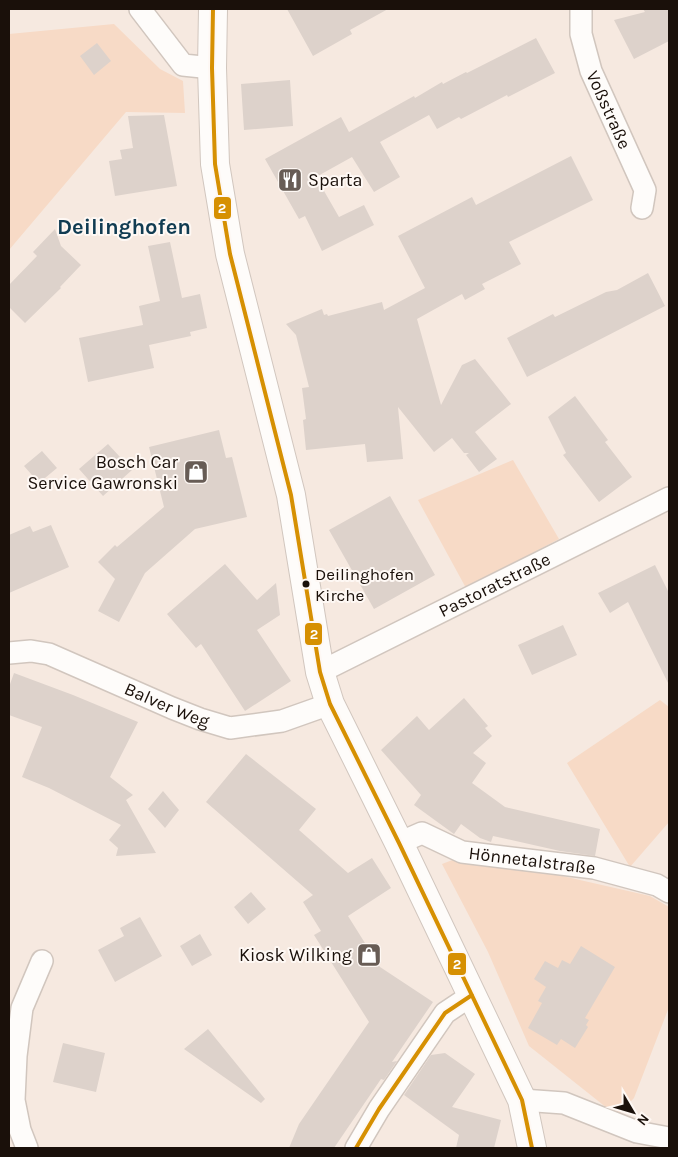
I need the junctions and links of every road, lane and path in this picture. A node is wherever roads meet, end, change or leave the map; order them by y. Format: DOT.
graph roads {
  1 [pos="140,9"];
  2 [pos="213,9"];
  3 [pos="581,9"];
  4 [pos="212,68"];
  5 [pos="642,208"];
  6 [pos="669,498"];
  7 [pos="9,653"];
  8 [pos="320,672"];
  9 [pos="330,704"];
  10 [pos="399,844"];
  11 [pos="669,892"];
  12 [pos="42,961"];
  13 [pos="472,995"];
  14 [pos="522,1100"];
  15 [pos="669,1138"];
  16 [pos="26,1148"];
  17 [pos="356,1148"];
  18 [pos="532,1148"];
  1 -- 4 [label="street"];
  2 -- 4 [label="main road"];
  3 -- 5 [label="street, Voßstraße"];
  4 -- 8 [label="main road"];
  6 -- 8 [label="street, Pastoratstraße"];
  7 -- 9 [label="street, Balver Weg"];
  8 -- 9 [label="main road"];
  9 -- 10 [label="main road"];
  10 -- 11 [label="street, Hönnetalstraße"];
  10 -- 13 [label="main road"];
  12 -- 16 [label="street"];
  13 -- 14 [label="main road"];
  13 -- 17 [label="street"];
  14 -- 15 [label="street"];
  14 -- 18 [label="main road"];
}
